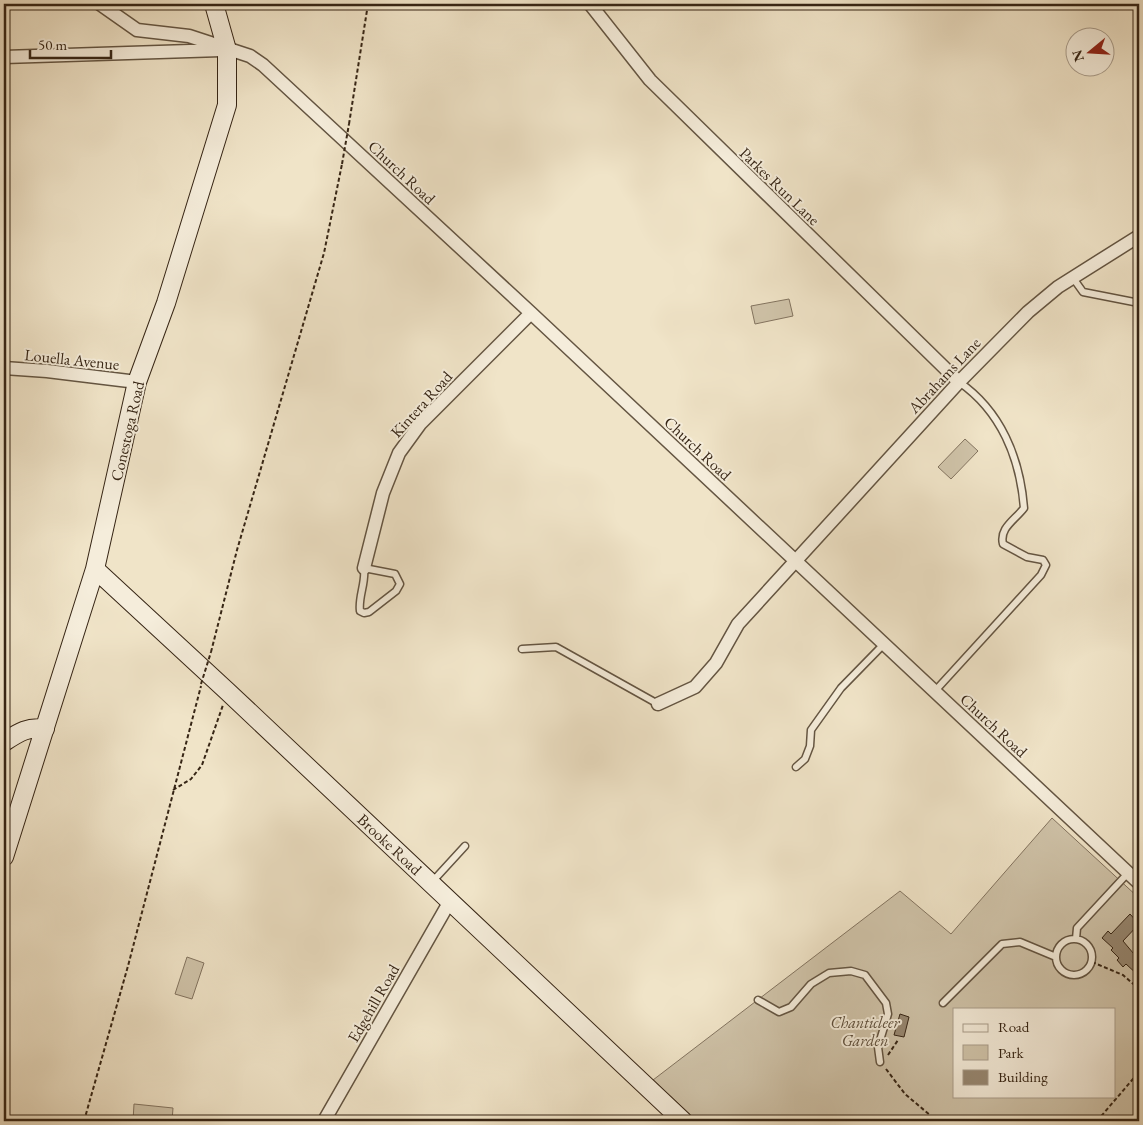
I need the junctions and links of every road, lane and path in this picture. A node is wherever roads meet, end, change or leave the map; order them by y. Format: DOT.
graph roads {
  1 [pos="100,4"];
  2 [pos="214,4"];
  3 [pos="368,4"];
  4 [pos="590,4"];
  5 [pos="227,50"];
  6 [pos="4,57"];
  7 [pos="1139,236"];
  8 [pos="1073,278"];
  9 [pos="1138,302"];
  10 [pos="531,313"];
  11 [pos="4,368"];
  12 [pos="137,382"];
  13 [pos="959,382"];
  14 [pos="795,561"];
  15 [pos="364,568"];
  16 [pos="95,569"];
  17 [pos="884,644"];
  18 [pos="522,649"];
  19 [pos="227,691"];
  20 [pos="935,691"];
  21 [pos="658,704"];
  22 [pos="45,729"];
  23 [pos="4,742"];
  24 [pos="796,767"];
  25 [pos="172,790"];
  26 [pos="464,846"];
  27 [pos="4,857"];
  28 [pos="1128,873"];
  29 [pos="431,883"];
  30 [pos="1139,884"];
  31 [pos="450,901"];
  32 [pos="1076,939"];
  33 [pos="1056,957"];
  34 [pos="1092,962"];
  35 [pos="1139,989"];
  36 [pos="758,1000"];
  37 [pos="943,1003"];
  38 [pos="898,1040"];
  39 [pos="880,1062"];
  40 [pos="1139,1072"];
  41 [pos="84,1121"];
  42 [pos="324,1121"];
  43 [pos="683,1121"];
  44 [pos="937,1121"];
  45 [pos="1097,1121"];
  1 -- 5 [label="street"];
  2 -- 5 [label="main road, Conestoga Road"];
  3 -- 25 [label="path, bridge"];
  4 -- 13 [label="street, Parkes Run Lane"];
  5 -- 6 [label="street"];
  5 -- 10 [label="street, Church Road"];
  5 -- 12 [label="main road, Conestoga Road"];
  7 -- 8 [label="street, Abrahams Lane"];
  8 -- 9 [label="lane"];
  8 -- 13 [label="street, Abrahams Lane"];
  10 -- 14 [label="street, Church Road"];
  10 -- 15 [label="street, Kintera Road"];
  11 -- 12 [label="street, Louella Avenue"];
  12 -- 16 [label="main road, Conestoga Road"];
  13 -- 14 [label="street, Abrahams Lane"];
  13 -- 20 [label="lane"];
  14 -- 17 [label="street, Church Road"];
  14 -- 21 [label="street, Abrahams Lane"];
  15 -- 15 [label="lane"];
  16 -- 19 [label="main road, Brooke Road"];
  16 -- 22 [label="main road, Conestoga Road"];
  17 -- 20 [label="street, Church Road"];
  17 -- 24 [label="lane"];
  18 -- 21 [label="lane"];
  19 -- 25 [label="path"];
  19 -- 29 [label="main road, Brooke Road"];
  20 -- 28 [label="street, Church Road"];
  22 -- 23 [label="main road"];
  22 -- 27 [label="main road, Conestoga Road"];
  25 -- 41 [label="path"];
  26 -- 29 [label="lane"];
  28 -- 30 [label="street, Church Road"];
  28 -- 32 [label="lane"];
  29 -- 31 [label="main road, Brooke Road"];
  31 -- 42 [label="street, Edgehill Road"];
  31 -- 43 [label="main road, Brooke Road"];
  32 -- 33 [label="lane"];
  32 -- 34 [label="lane"];
  33 -- 34 [label="lane"];
  33 -- 37 [label="lane"];
  34 -- 35 [label="path"];
  36 -- 39 [label="lane"];
  38 -- 39 [label="path"];
  39 -- 44 [label="path"];
  40 -- 45 [label="path"];
}
